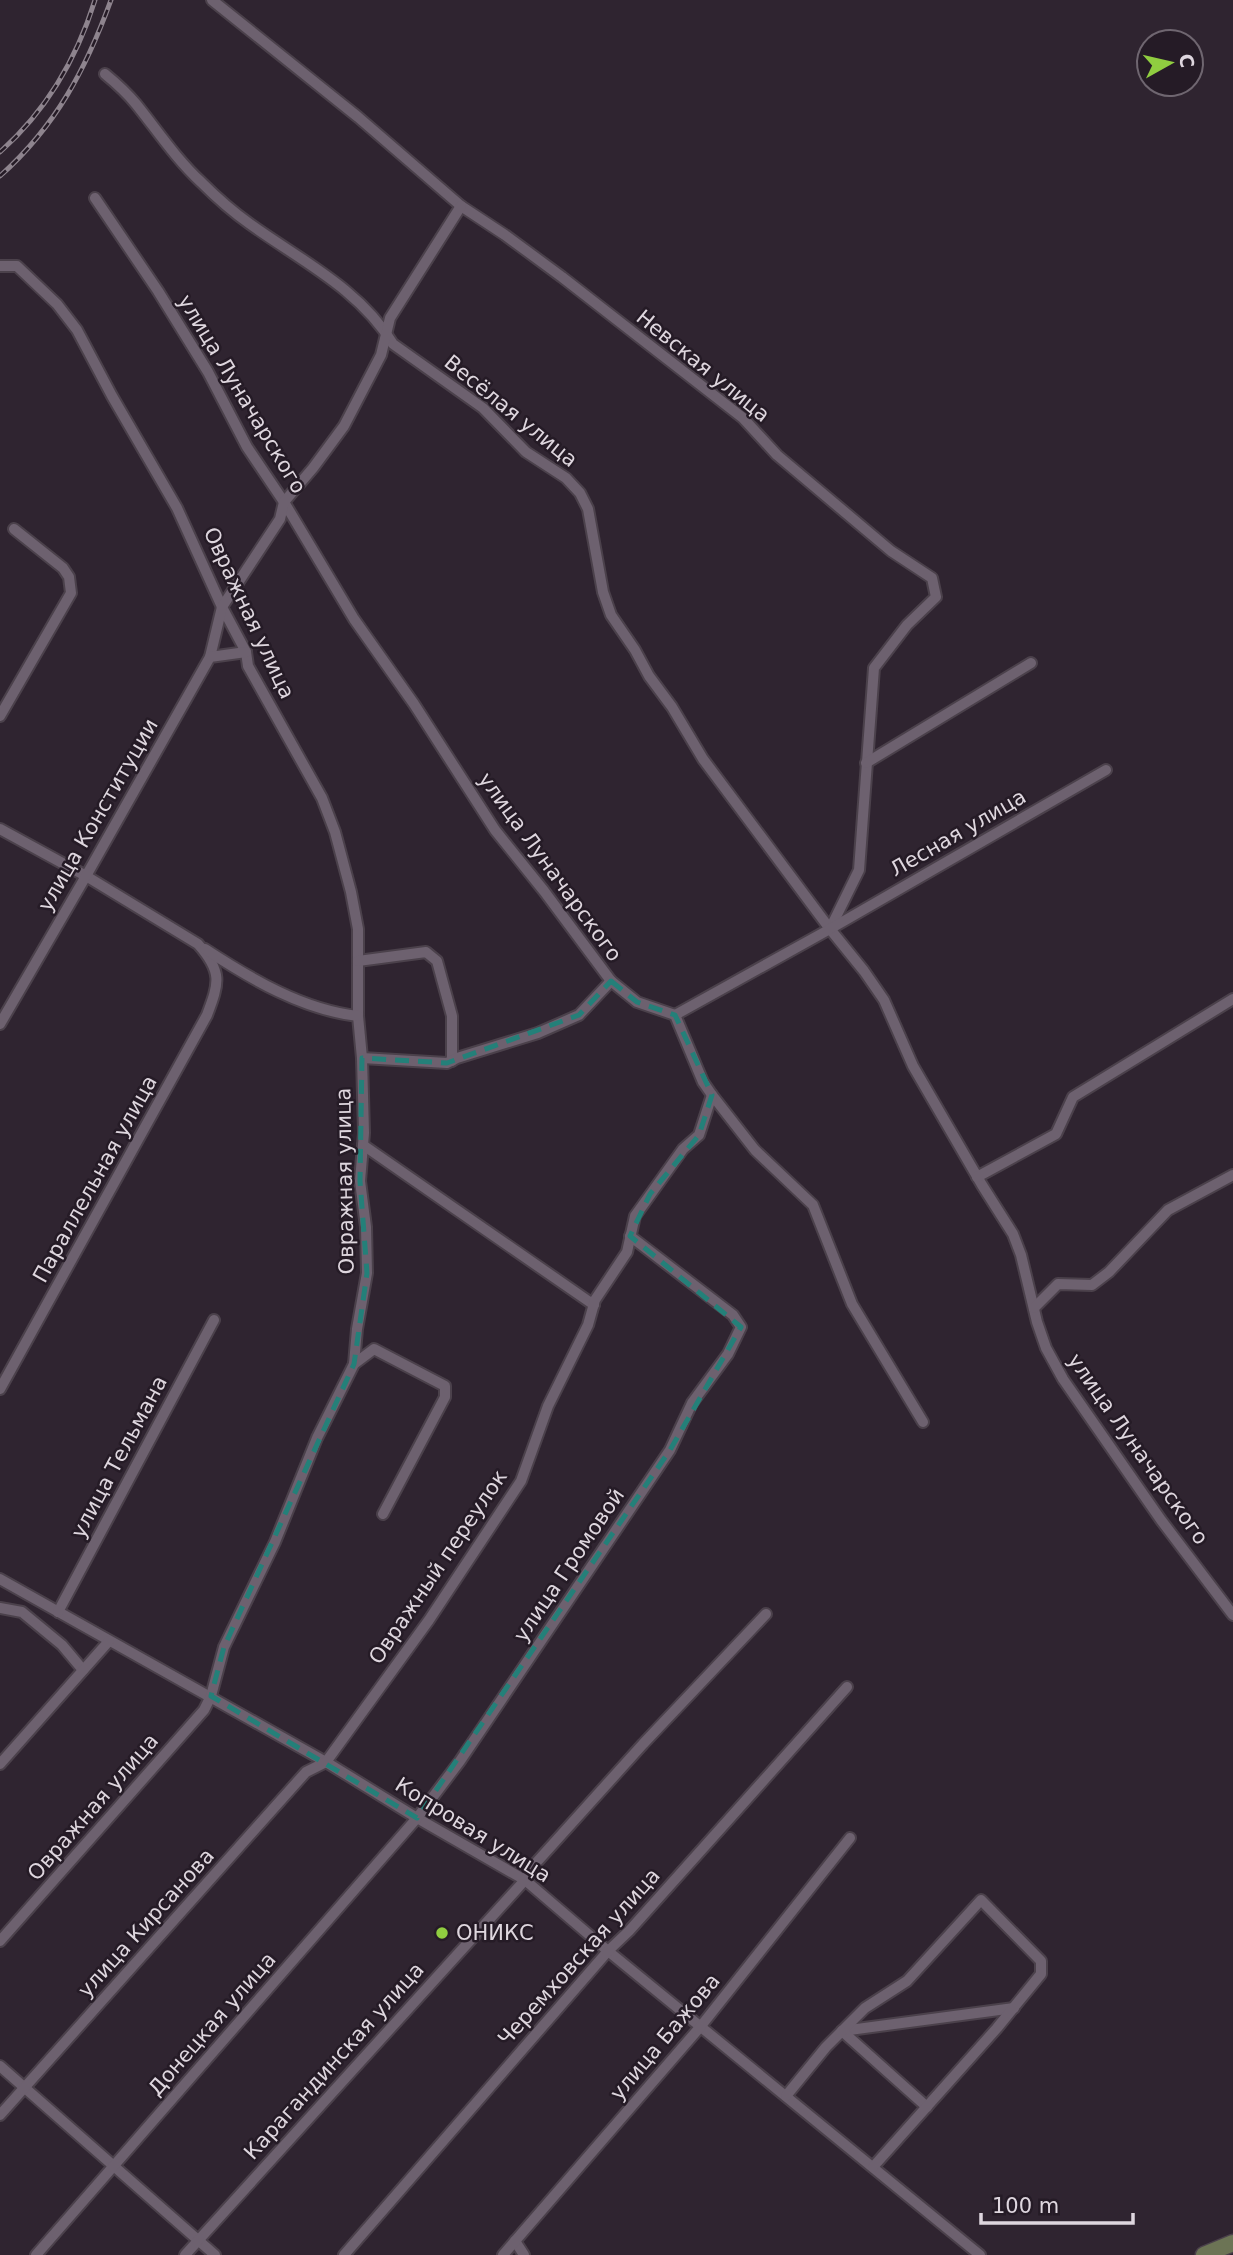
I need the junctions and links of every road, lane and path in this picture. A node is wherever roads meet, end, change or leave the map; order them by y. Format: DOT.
graph roads {
  1 [pos="212,0"];
  2 [pos="105,74"];
  3 [pos="95,198"];
  4 [pos="461,206"];
  5 [pos="0,266"];
  6 [pos="387,334"];
  7 [pos="284,502"];
  8 [pos="14,530"];
  9 [pos="222,607"];
  10 [pos="246,652"];
  11 [pos="210,657"];
  12 [pos="1031,663"];
  13 [pos="0,716"];
  14 [pos="866,763"];
  15 [pos="1106,770"];
  16 [pos="0,829"];
  17 [pos="86,876"];
  18 [pos="830,929"];
  19 [pos="198,944"];
  20 [pos="358,961"];
  21 [pos="611,981"];
  22 [pos="1233,999"];
  23 [pos="674,1015"];
  24 [pos="358,1016"];
  25 [pos="0,1024"];
  26 [pos="362,1058"];
  27 [pos="452,1061"];
  28 [pos="712,1095"];
  29 [pos="363,1145"];
  30 [pos="1233,1175"];
  31 [pos="978,1177"];
  32 [pos="630,1236"];
  33 [pos="594,1303"];
  34 [pos="1034,1308"];
  35 [pos="214,1320"];
  36 [pos="354,1364"];
  37 [pos="0,1389"];
  38 [pos="923,1422"];
  39 [pos="383,1514"];
  40 [pos="0,1579"];
  41 [pos="0,1608"];
  42 [pos="58,1612"];
  43 [pos="766,1614"];
  44 [pos="1233,1615"];
  45 [pos="109,1641"];
  46 [pos="83,1670"];
  47 [pos="846,1687"];
  48 [pos="211,1696"];
  49 [pos="326,1762"];
  50 [pos="0,1764"];
  51 [pos="418,1818"];
  52 [pos="850,1838"];
  53 [pos="526,1880"];
  54 [pos="0,1941"];
  55 [pos="608,1951"];
  56 [pos="1014,2008"];
  57 [pos="701,2026"];
  58 [pos="842,2031"];
  59 [pos="0,2066"];
  60 [pos="25,2088"];
  61 [pos="786,2096"];
  62 [pos="927,2107"];
  63 [pos="0,2115"];
  64 [pos="113,2167"];
  65 [pos="873,2167"];
  66 [pos="198,2240"];
  67 [pos="515,2242"];
  68 [pos="1233,2243"];
  69 [pos="36,2255"];
  70 [pos="185,2255"];
  71 [pos="215,2255"];
  72 [pos="344,2255"];
  73 [pos="503,2255"];
  74 [pos="524,2255"];
  75 [pos="980,2255"];
  76 [pos="1204,2255"];
  1 -- 4 [label="street, Невская улица"];
  2 -- 6 [label="street, Весёлая улица"];
  3 -- 7 [label="street, улица Луначарского"];
  4 -- 6 [label="street, улица Конституции"];
  4 -- 14 [label="street, Невская улица"];
  5 -- 9 [label="street, Овражная улица"];
  6 -- 7 [label="street, улица Конституции"];
  6 -- 18 [label="street, Весёлая улица"];
  7 -- 9 [label="street, улица Конституции"];
  7 -- 21 [label="street, улица Луначарского"];
  8 -- 13 [label="street"];
  9 -- 10 [label="street, Овражная улица"];
  9 -- 11 [label="street, улица Конституции"];
  10 -- 11 [label="street"];
  10 -- 20 [label="street, Овражная улица"];
  11 -- 17 [label="street, улица Конституции"];
  12 -- 14 [label="street"];
  14 -- 18 [label="street"];
  15 -- 18 [label="street, Лесная улица"];
  16 -- 17 [label="street"];
  17 -- 19 [label="street"];
  17 -- 25 [label="street, улица Конституции"];
  18 -- 23 [label="street, Лесная улица"];
  18 -- 31 [label="street, улица Луначарского"];
  19 -- 24 [label="street"];
  19 -- 37 [label="street, Параллельная улица"];
  20 -- 24 [label="street, Овражная улица"];
  20 -- 27 [label="street"];
  21 -- 23 [label="street, улица Луначарского"];
  21 -- 27 [label="street"];
  22 -- 31 [label="street"];
  23 -- 28 [label="street"];
  24 -- 26 [label="street, Овражная улица"];
  26 -- 27 [label="street"];
  26 -- 29 [label="street, Овражная улица"];
  28 -- 32 [label="street, Овражный переулок"];
  28 -- 38 [label="street"];
  29 -- 33 [label="street"];
  29 -- 36 [label="street, Овражная улица"];
  30 -- 34 [label="street"];
  31 -- 34 [label="street, улица Луначарского"];
  32 -- 33 [label="street, Овражный переулок"];
  32 -- 51 [label="street, улица Громовой"];
  33 -- 49 [label="street, Овражный переулок"];
  34 -- 44 [label="street, улица Луначарского"];
  35 -- 42 [label="street, улица Тельмана"];
  36 -- 39 [label="street"];
  36 -- 48 [label="street, Овражная улица"];
  40 -- 42 [label="street, Копровая улица"];
  41 -- 46 [label="street"];
  42 -- 45 [label="street, Копровая улица"];
  43 -- 53 [label="street, Карагандинская улица"];
  45 -- 46 [label="street"];
  45 -- 48 [label="street, Копровая улица"];
  46 -- 50 [label="street"];
  47 -- 55 [label="street, Черемховская улица"];
  48 -- 49 [label="street, Копровая улица"];
  48 -- 54 [label="street, Овражная улица"];
  49 -- 51 [label="street, Копровая улица"];
  49 -- 60 [label="street, улица Кирсанова"];
  51 -- 53 [label="street, Копровая улица"];
  51 -- 64 [label="street, Донецкая улица"];
  52 -- 57 [label="street, улица Бажова"];
  53 -- 55 [label="street, Копровая улица"];
  53 -- 66 [label="street, Карагандинская улица"];
  55 -- 57 [label="street, Копровая улица"];
  55 -- 72 [label="street, Черемховская улица"];
  56 -- 58 [label="street"];
  56 -- 58 [label="street"];
  56 -- 62 [label="street"];
  57 -- 61 [label="street, Копровая улица"];
  57 -- 67 [label="street, улица Бажова"];
  58 -- 61 [label="street"];
  58 -- 62 [label="street"];
  59 -- 60 [label="street"];
  60 -- 63 [label="street, улица Кирсанова"];
  60 -- 64 [label="street"];
  61 -- 65 [label="street, Копровая улица"];
  62 -- 65 [label="street"];
  64 -- 66 [label="street"];
  64 -- 69 [label="street, Донецкая улица"];
  65 -- 75 [label="street, Копровая улица"];
  66 -- 70 [label="street, Карагандинская улица"];
  66 -- 71 [label="street"];
  67 -- 73 [label="street, улица Бажова"];
  67 -- 74 [label="street"];
  68 -- 76 [label="street"];
}
